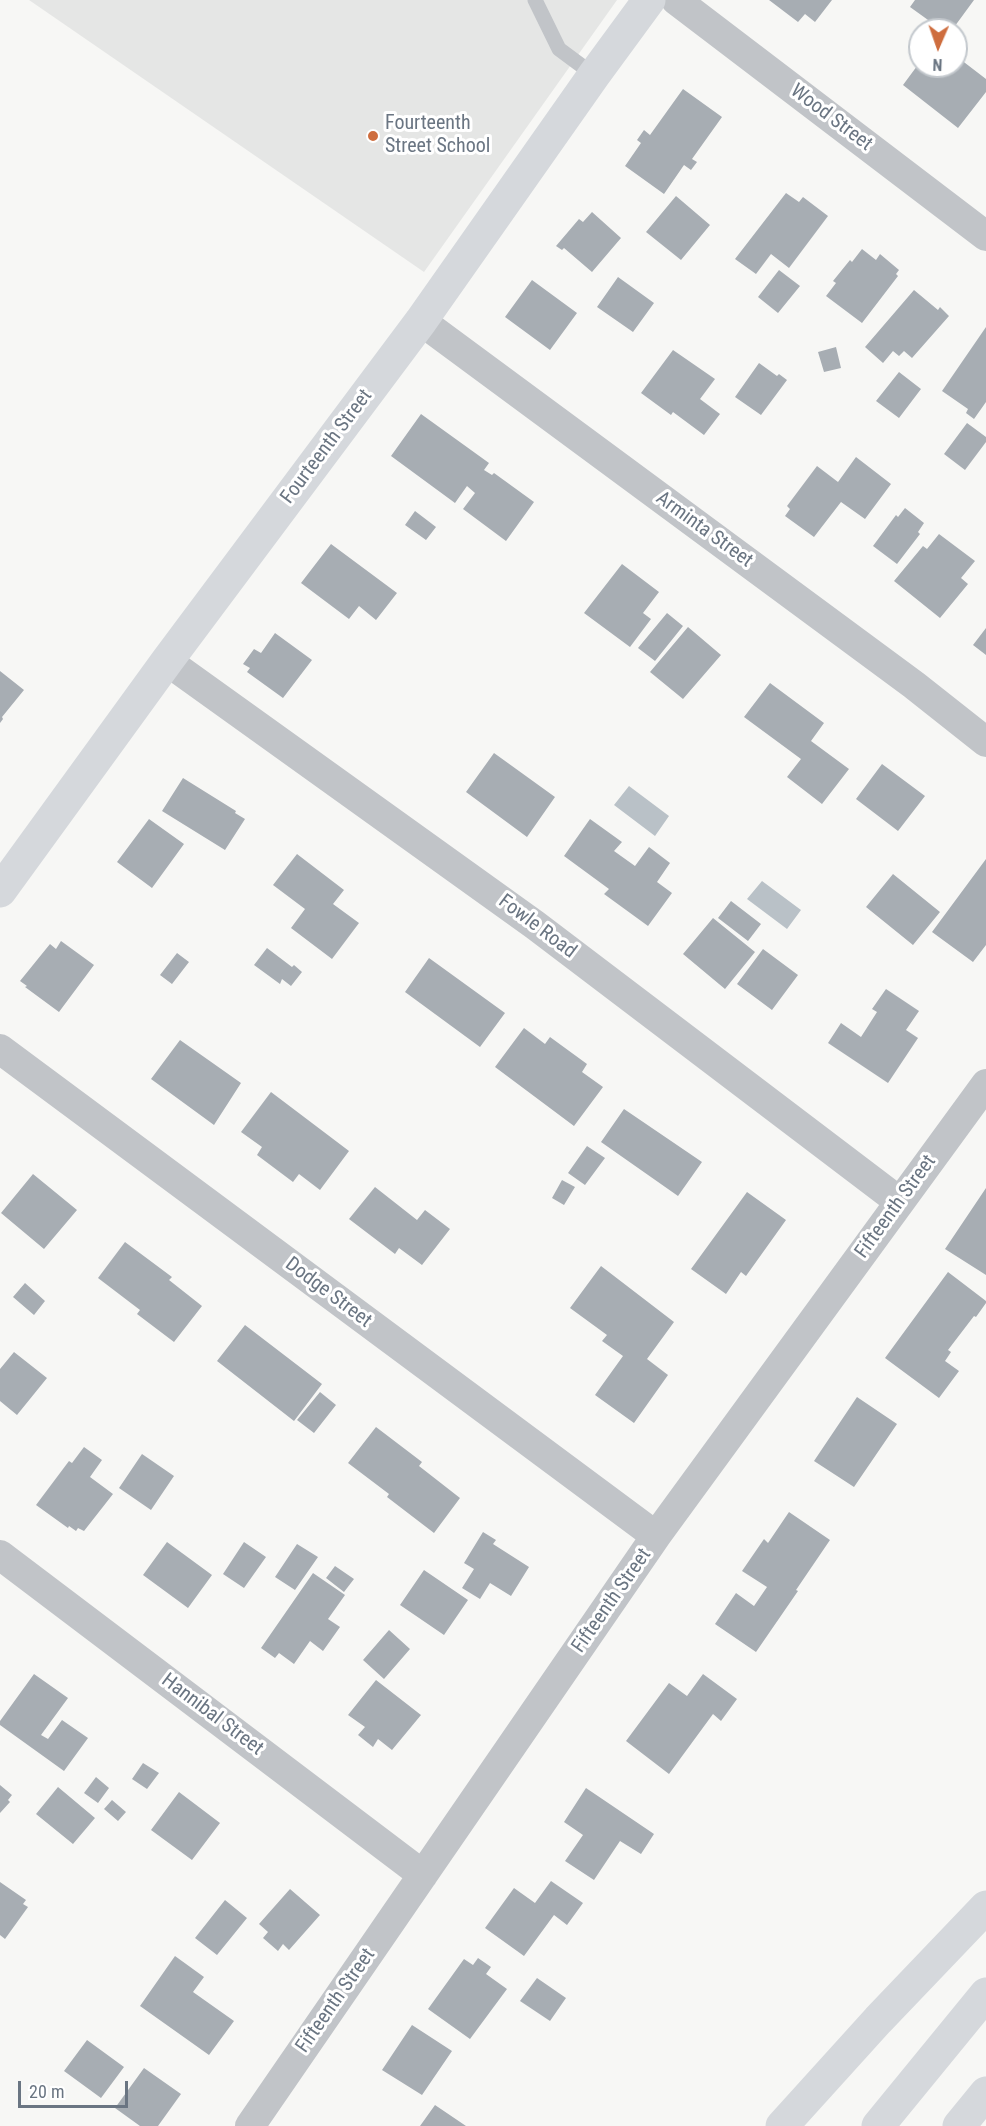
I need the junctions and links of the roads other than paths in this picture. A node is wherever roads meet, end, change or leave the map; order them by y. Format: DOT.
graph roads {
  1 [pos="535,0"];
  2 [pos="649,0"];
  3 [pos="676,0"];
  4 [pos="594,75"];
  5 [pos="986,236"];
  6 [pos="421,321"];
  7 [pos="167,661"];
  8 [pos="986,742"];
  9 [pos="0,891"];
  10 [pos="0,1049"];
  11 [pos="986,1084"];
  12 [pos="900,1202"];
  13 [pos="656,1536"];
  14 [pos="0,1554"];
  15 [pos="423,1875"];
  16 [pos="986,1906"];
  17 [pos="986,1994"];
  18 [pos="986,2092"];
  19 [pos="250,2126"];
  20 [pos="782,2126"];
  21 [pos="879,2126"];
  22 [pos="959,2126"];
  1 -- 4 [label="lane"];
  2 -- 4 [label="main road, Fourteenth Street"];
  3 -- 5 [label="street, Wood Street"];
  4 -- 6 [label="main road, Fourteenth Street"];
  6 -- 7 [label="main road, Fourteenth Street"];
  6 -- 8 [label="street, Arminta Street"];
  7 -- 9 [label="main road, Fourteenth Street"];
  7 -- 12 [label="street, Fowle Road"];
  10 -- 13 [label="street, Dodge Street"];
  11 -- 12 [label="street, Fifteenth Street"];
  12 -- 13 [label="street, Fifteenth Street"];
  13 -- 15 [label="street, Fifteenth Street"];
  14 -- 15 [label="street, Hannibal Street"];
  15 -- 19 [label="street, Fifteenth Street"];
  16 -- 20 [label="main road"];
  17 -- 21 [label="main road"];
  18 -- 22 [label="main road"];
}
